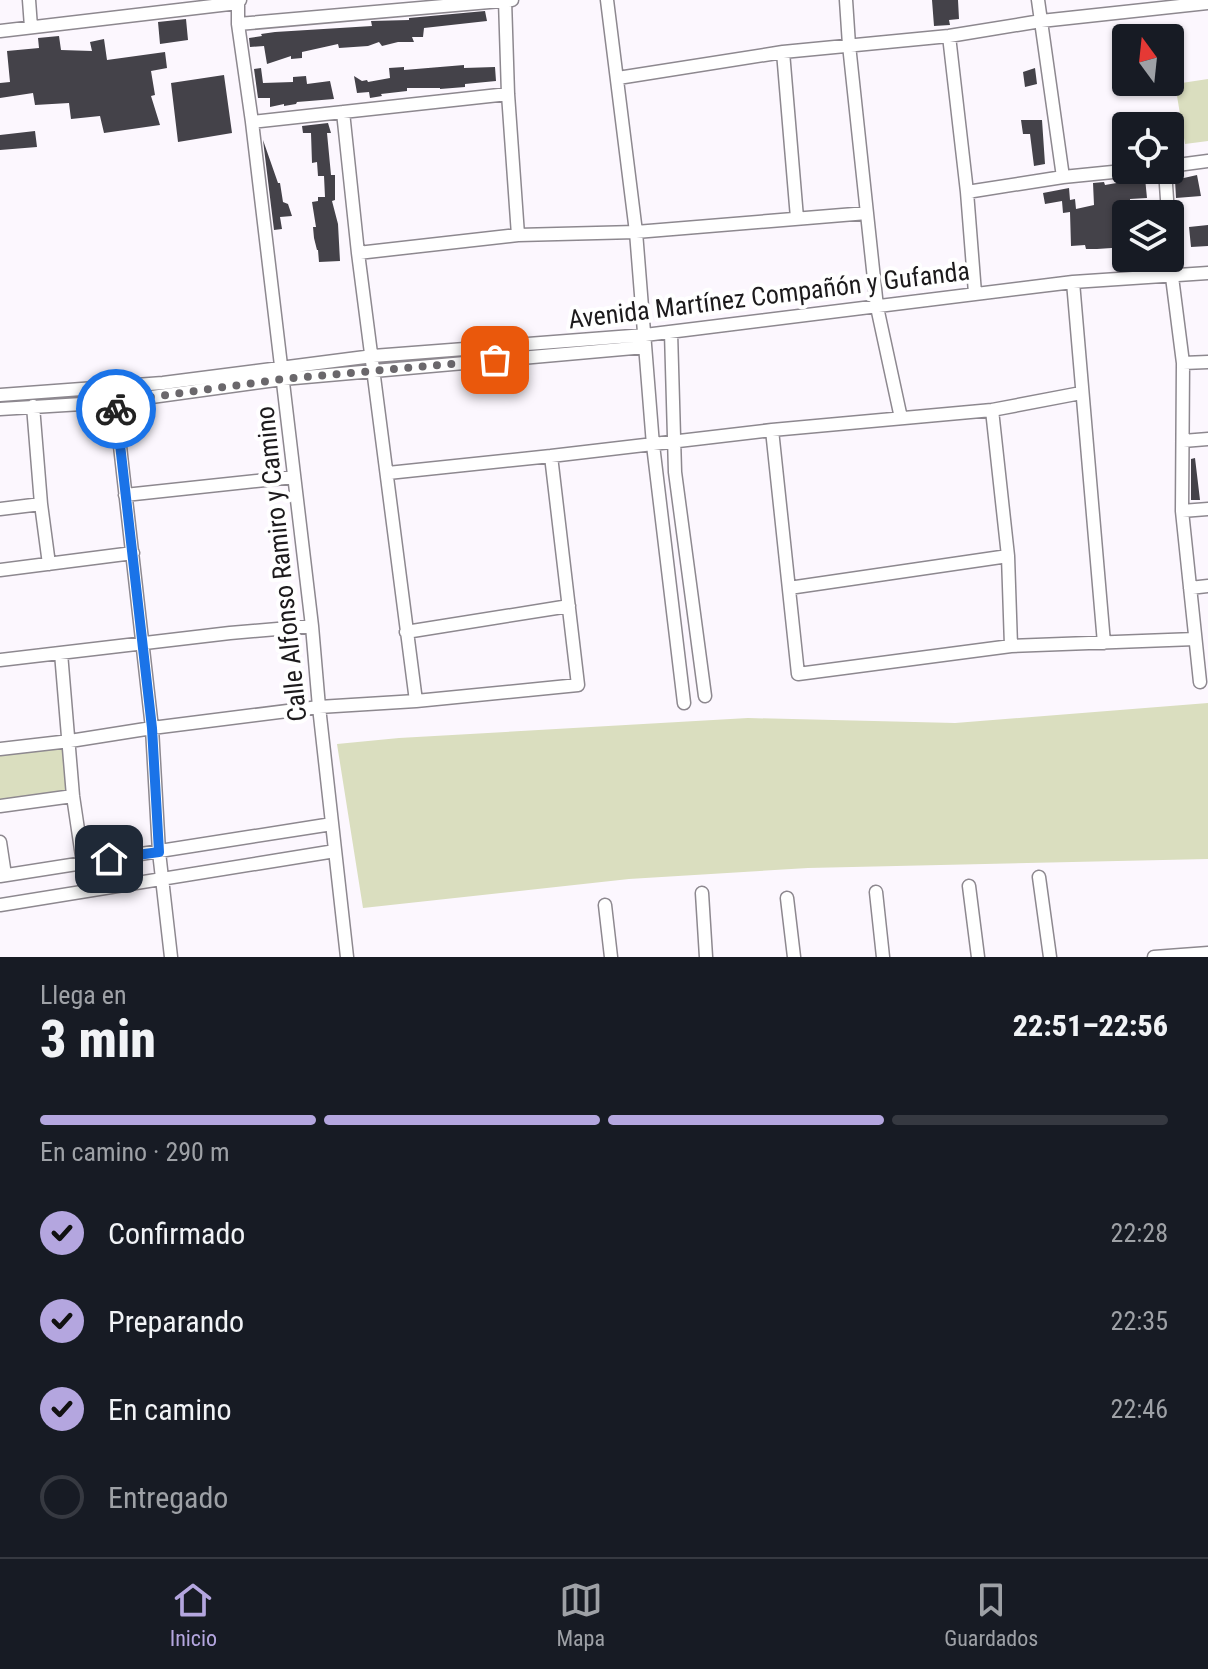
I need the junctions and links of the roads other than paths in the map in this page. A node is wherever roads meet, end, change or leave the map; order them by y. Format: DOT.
graph roads {
  1 [pos="29,0"];
  2 [pos="505,0"];
  3 [pos="512,0"];
  4 [pos="607,0"];
  5 [pos="846,0"];
  6 [pos="1038,0"];
  7 [pos="239,2"];
  8 [pos="1208,3"];
  9 [pos="1041,21"];
  10 [pos="238,24"];
  11 [pos="31,27"];
  12 [pos="0,31"];
  13 [pos="949,36"];
  14 [pos="849,45"];
  15 [pos="783,52"];
  16 [pos="618,78"];
  17 [pos="508,94"];
  18 [pos="343,112"];
  19 [pos="252,122"];
  20 [pos="1208,161"];
  21 [pos="1184,164"];
  22 [pos="1112,172"];
  23 [pos="1063,177"];
  24 [pos="967,192"];
  25 [pos="867,213"];
  26 [pos="797,218"];
  27 [pos="636,232"];
  28 [pos="518,235"];
  29 [pos="358,253"];
  30 [pos="1172,272"];
  31 [pos="1208,273"];
  32 [pos="1172,277"];
  33 [pos="1073,282"];
  34 [pos="975,293"];
  35 [pos="877,307"];
  36 [pos="671,332"];
  37 [pos="645,341"];
  38 [pos="373,356"];
  39 [pos="1208,362"];
  40 [pos="1183,363"];
  41 [pos="374,370"];
  42 [pos="282,373"];
  43 [pos="1081,393"];
  44 [pos="0,395"];
  45 [pos="115,402"];
  46 [pos="33,406"];
  47 [pos="0,409"];
  48 [pos="992,410"];
  49 [pos="901,418"];
  50 [pos="772,430"];
  51 [pos="1208,439"];
  52 [pos="1183,441"];
  53 [pos="674,442"];
  54 [pos="653,445"];
  55 [pos="551,456"];
  56 [pos="388,473"];
  57 [pos="294,477"];
  58 [pos="125,495"];
  59 [pos="41,504"];
  60 [pos="0,509"];
  61 [pos="1208,509"];
  62 [pos="1182,511"];
  63 [pos="133,553"];
  64 [pos="1008,556"];
  65 [pos="49,564"];
  66 [pos="0,570"];
  67 [pos="1208,586"];
  68 [pos="789,588"];
  69 [pos="1190,588"];
  70 [pos="569,606"];
  71 [pos="312,626"];
  72 [pos="406,632"];
  73 [pos="1195,639"];
  74 [pos="1104,643"];
  75 [pos="143,644"];
  76 [pos="1011,646"];
  77 [pos="61,653"];
  78 [pos="1203,655"];
  79 [pos="0,660"];
  80 [pos="1200,682"];
  81 [pos="705,696"];
  82 [pos="416,701"];
  83 [pos="684,703"];
  84 [pos="319,707"];
  85 [pos="152,728"];
  86 [pos="70,741"];
  87 [pos="0,749"];
  88 [pos="73,796"];
  89 [pos="0,806"];
  90 [pos="332,824"];
  91 [pos="0,842"];
  92 [pos="335,851"];
  93 [pos="159,852"];
  94 [pos="83,863"];
  95 [pos="3,876"];
  96 [pos="1039,877"];
  97 [pos="162,879"];
  98 [pos="969,886"];
  99 [pos="876,892"];
  100 [pos="702,893"];
  101 [pos="787,898"];
  102 [pos="0,905"];
  103 [pos="605,905"];
  104 [pos="1208,953"];
  105 [pos="171,957"];
  106 [pos="347,957"];
  107 [pos="611,957"];
  108 [pos="706,957"];
  109 [pos="794,957"];
  110 [pos="883,957"];
  111 [pos="978,957"];
  112 [pos="1050,957"];
  113 [pos="1154,957"];
  1 -- 11 [label="street"];
  2 -- 3 [label="street"];
  2 -- 10 [label="street"];
  2 -- 17 [label="street"];
  4 -- 16 [label="street"];
  5 -- 14 [label="street"];
  6 -- 9 [label="street"];
  7 -- 10 [label="street, Calle Alfonso Ramiro y Camino"];
  7 -- 11 [label="street"];
  8 -- 9 [label="street"];
  9 -- 13 [label="street"];
  9 -- 23 [label="street"];
  10 -- 19 [label="street, Calle Alfonso Ramiro y Camino"];
  11 -- 12 [label="street"];
  13 -- 14 [label="street"];
  13 -- 24 [label="street"];
  14 -- 15 [label="street"];
  14 -- 25 [label="street"];
  15 -- 16 [label="street"];
  15 -- 26 [label="street"];
  16 -- 27 [label="street"];
  17 -- 18 [label="street"];
  17 -- 28 [label="street"];
  18 -- 19 [label="street"];
  18 -- 29 [label="street"];
  19 -- 42 [label="street, Calle Alfonso Ramiro y Camino"];
  20 -- 21 [label="street"];
  22 -- 23 [label="street"];
  23 -- 24 [label="street"];
  24 -- 34 [label="street"];
  25 -- 26 [label="street"];
  25 -- 35 [label="street"];
  26 -- 27 [label="street"];
  27 -- 28 [label="street"];
  27 -- 37 [label="street"];
  28 -- 29 [label="street"];
  29 -- 38 [label="street"];
  30 -- 32 [label="street"];
  31 -- 32 [label="street, Avenida Martínez Compañón y Gufanda"];
  32 -- 33 [label="street, Avenida Martínez Compañón y Gufanda"];
  32 -- 40 [label="street"];
  33 -- 34 [label="street, Avenida Martínez Compañón y Gufanda"];
  33 -- 43 [label="street"];
  34 -- 35 [label="street, Avenida Martínez Compañón y Gufanda"];
  35 -- 36 [label="street, Avenida Martínez Compañón y Gufanda"];
  35 -- 49 [label="street"];
  36 -- 37 [label="street, Avenida Martínez Compañón y Gufanda"];
  36 -- 53 [label="street"];
  37 -- 38 [label="street, Avenida Martínez Compañón y Gufanda"];
  37 -- 41 [label="street, Avenida Martínez Compañón y Gufanda"];
  37 -- 54 [label="street"];
  38 -- 41 [label="street"];
  38 -- 42 [label="street, Avenida Martínez Compañón y Gufanda"];
  39 -- 40 [label="street"];
  40 -- 52 [label="street"];
  41 -- 42 [label="street, Avenida Martínez Compañón y Gufanda"];
  41 -- 56 [label="street"];
  42 -- 44 [label="street, Avenida Martínez Compañón y Gufanda"];
  42 -- 45 [label="street, Avenida Martínez Compañón y Gufanda"];
  42 -- 57 [label="street, Calle Alfonso Ramiro y Camino"];
  43 -- 48 [label="street"];
  43 -- 74 [label="street"];
  45 -- 46 [label="street, Avenida Martínez Compañón y Gufanda"];
  45 -- 58 [label="street"];
  46 -- 47 [label="street, Avenida Martínez Compañón y Gufanda"];
  46 -- 59 [label="street"];
  48 -- 49 [label="street"];
  48 -- 64 [label="street"];
  49 -- 50 [label="street"];
  50 -- 53 [label="street"];
  50 -- 68 [label="street"];
  51 -- 52 [label="street"];
  52 -- 62 [label="street"];
  53 -- 54 [label="street"];
  53 -- 81 [label="street"];
  54 -- 55 [label="street"];
  54 -- 83 [label="street"];
  55 -- 56 [label="street"];
  55 -- 70 [label="street"];
  56 -- 72 [label="street"];
  57 -- 58 [label="street"];
  57 -- 71 [label="street, Calle Alfonso Ramiro y Camino"];
  58 -- 63 [label="street"];
  59 -- 60 [label="street"];
  59 -- 65 [label="street"];
  61 -- 62 [label="street"];
  62 -- 69 [label="street"];
  63 -- 65 [label="street"];
  63 -- 75 [label="street"];
  64 -- 68 [label="street"];
  64 -- 76 [label="street"];
  65 -- 66 [label="street"];
  67 -- 69 [label="street"];
  68 -- 76 [label="street"];
  69 -- 73 [label="street"];
  70 -- 72 [label="street"];
  70 -- 82 [label="street"];
  71 -- 75 [label="street"];
  71 -- 84 [label="street, Calle Alfonso Ramiro y Camino"];
  72 -- 82 [label="street"];
  73 -- 74 [label="street"];
  73 -- 78 [label="street"];
  74 -- 76 [label="street"];
  75 -- 77 [label="street"];
  75 -- 85 [label="street"];
  77 -- 79 [label="street"];
  77 -- 86 [label="street"];
  78 -- 80 [label="street"];
  82 -- 84 [label="street"];
  84 -- 85 [label="street"];
  84 -- 90 [label="street, Calle Alfonso Ramiro y Camino"];
  85 -- 86 [label="street"];
  85 -- 93 [label="street"];
  86 -- 87 [label="street"];
  86 -- 88 [label="street"];
  88 -- 89 [label="street"];
  88 -- 94 [label="street"];
  90 -- 92 [label="street, Calle Alfonso Ramiro y Camino"];
  90 -- 93 [label="street"];
  91 -- 95 [label="street"];
  92 -- 97 [label="street"];
  92 -- 106 [label="street, Calle Alfonso Ramiro y Camino"];
  93 -- 94 [label="street"];
  93 -- 97 [label="street"];
  94 -- 95 [label="street"];
  96 -- 112 [label="street"];
  97 -- 102 [label="street"];
  97 -- 105 [label="street"];
  98 -- 111 [label="street"];
  99 -- 110 [label="street"];
  100 -- 108 [label="street"];
  101 -- 109 [label="street"];
  103 -- 107 [label="street"];
  104 -- 113 [label="street"];
}
